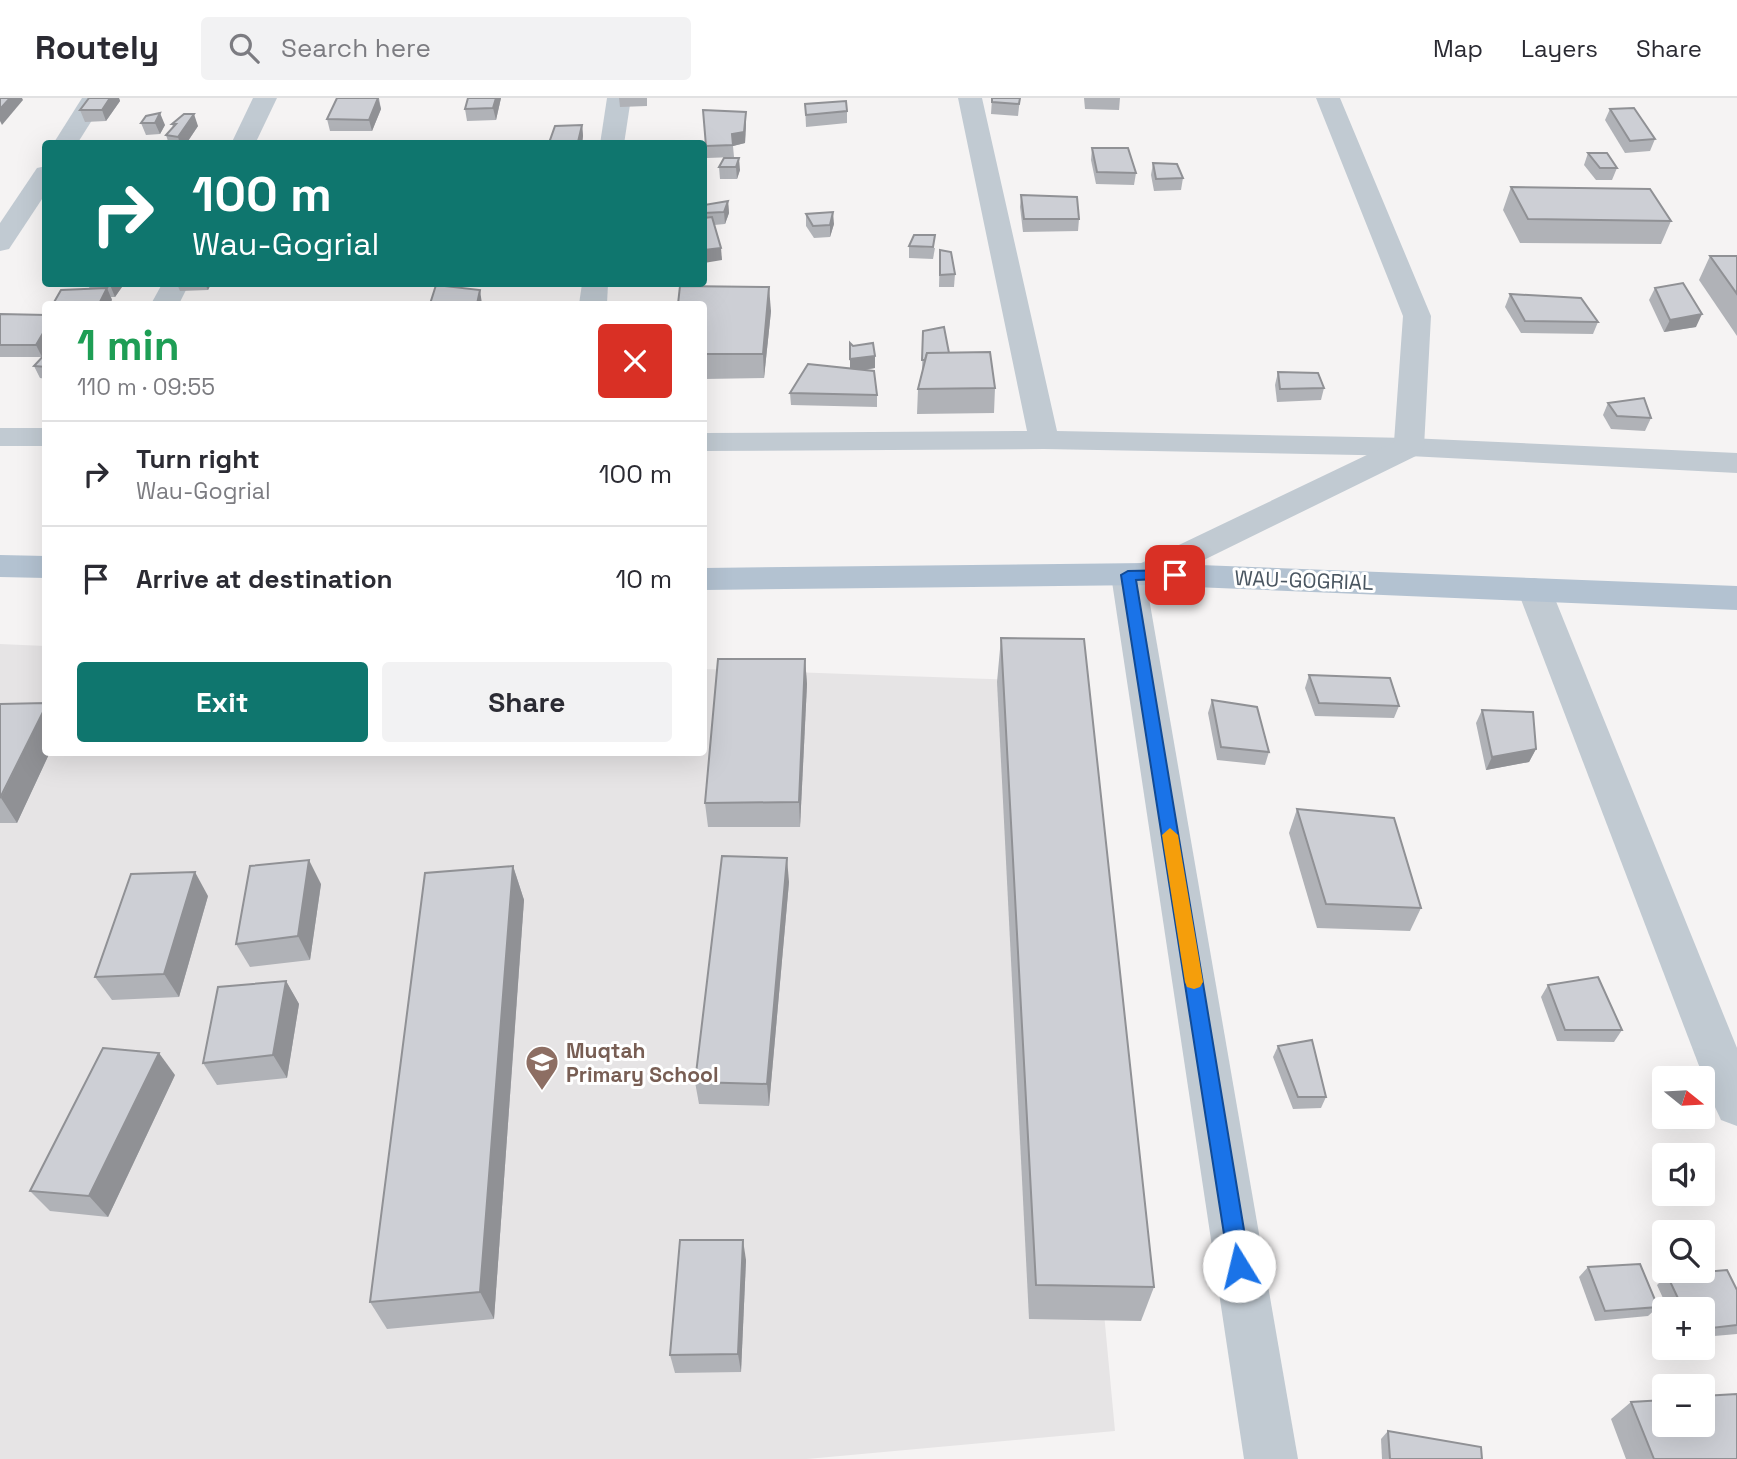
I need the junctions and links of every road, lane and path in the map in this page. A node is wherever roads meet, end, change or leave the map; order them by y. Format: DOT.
graph roads {
  1 [pos="94,98"];
  2 [pos="265,98"];
  3 [pos="619,98"];
  4 [pos="970,98"];
  5 [pos="1328,98"];
  6 [pos="68,140"];
  7 [pos="245,140"];
  8 [pos="613,140"];
  9 [pos="42,179"];
  10 [pos="0,243"];
  11 [pos="0,437"];
  12 [pos="42,437"];
  13 [pos="1044,440"];
  14 [pos="707,442"];
  15 [pos="1409,447"];
  16 [pos="1737,463"];
  17 [pos="0,566"];
  18 [pos="42,567"];
  19 [pos="1138,575"];
  20 [pos="707,579"];
  21 [pos="1534,589"];
  22 [pos="1737,598"];
  23 [pos="1737,1105"];
  24 [pos="1271,1459"];
  1 -- 6 [label="street"];
  2 -- 7 [label="street"];
  3 -- 8 [label="street"];
  4 -- 13 [label="street"];
  5 -- 15 [label="street"];
  9 -- 10 [label="street"];
  11 -- 12 [label="street"];
  13 -- 14 [label="street"];
  13 -- 15 [label="street"];
  15 -- 16 [label="street"];
  15 -- 19 [label="street"];
  17 -- 18 [label="main road"];
  19 -- 20 [label="main road, WAU-GOGRIAL"];
  19 -- 21 [label="main road, WAU-GOGRIAL"];
  19 -- 24 [label="street"];
  21 -- 22 [label="main road, WAU-GOGRIAL"];
  21 -- 23 [label="street"];
}
